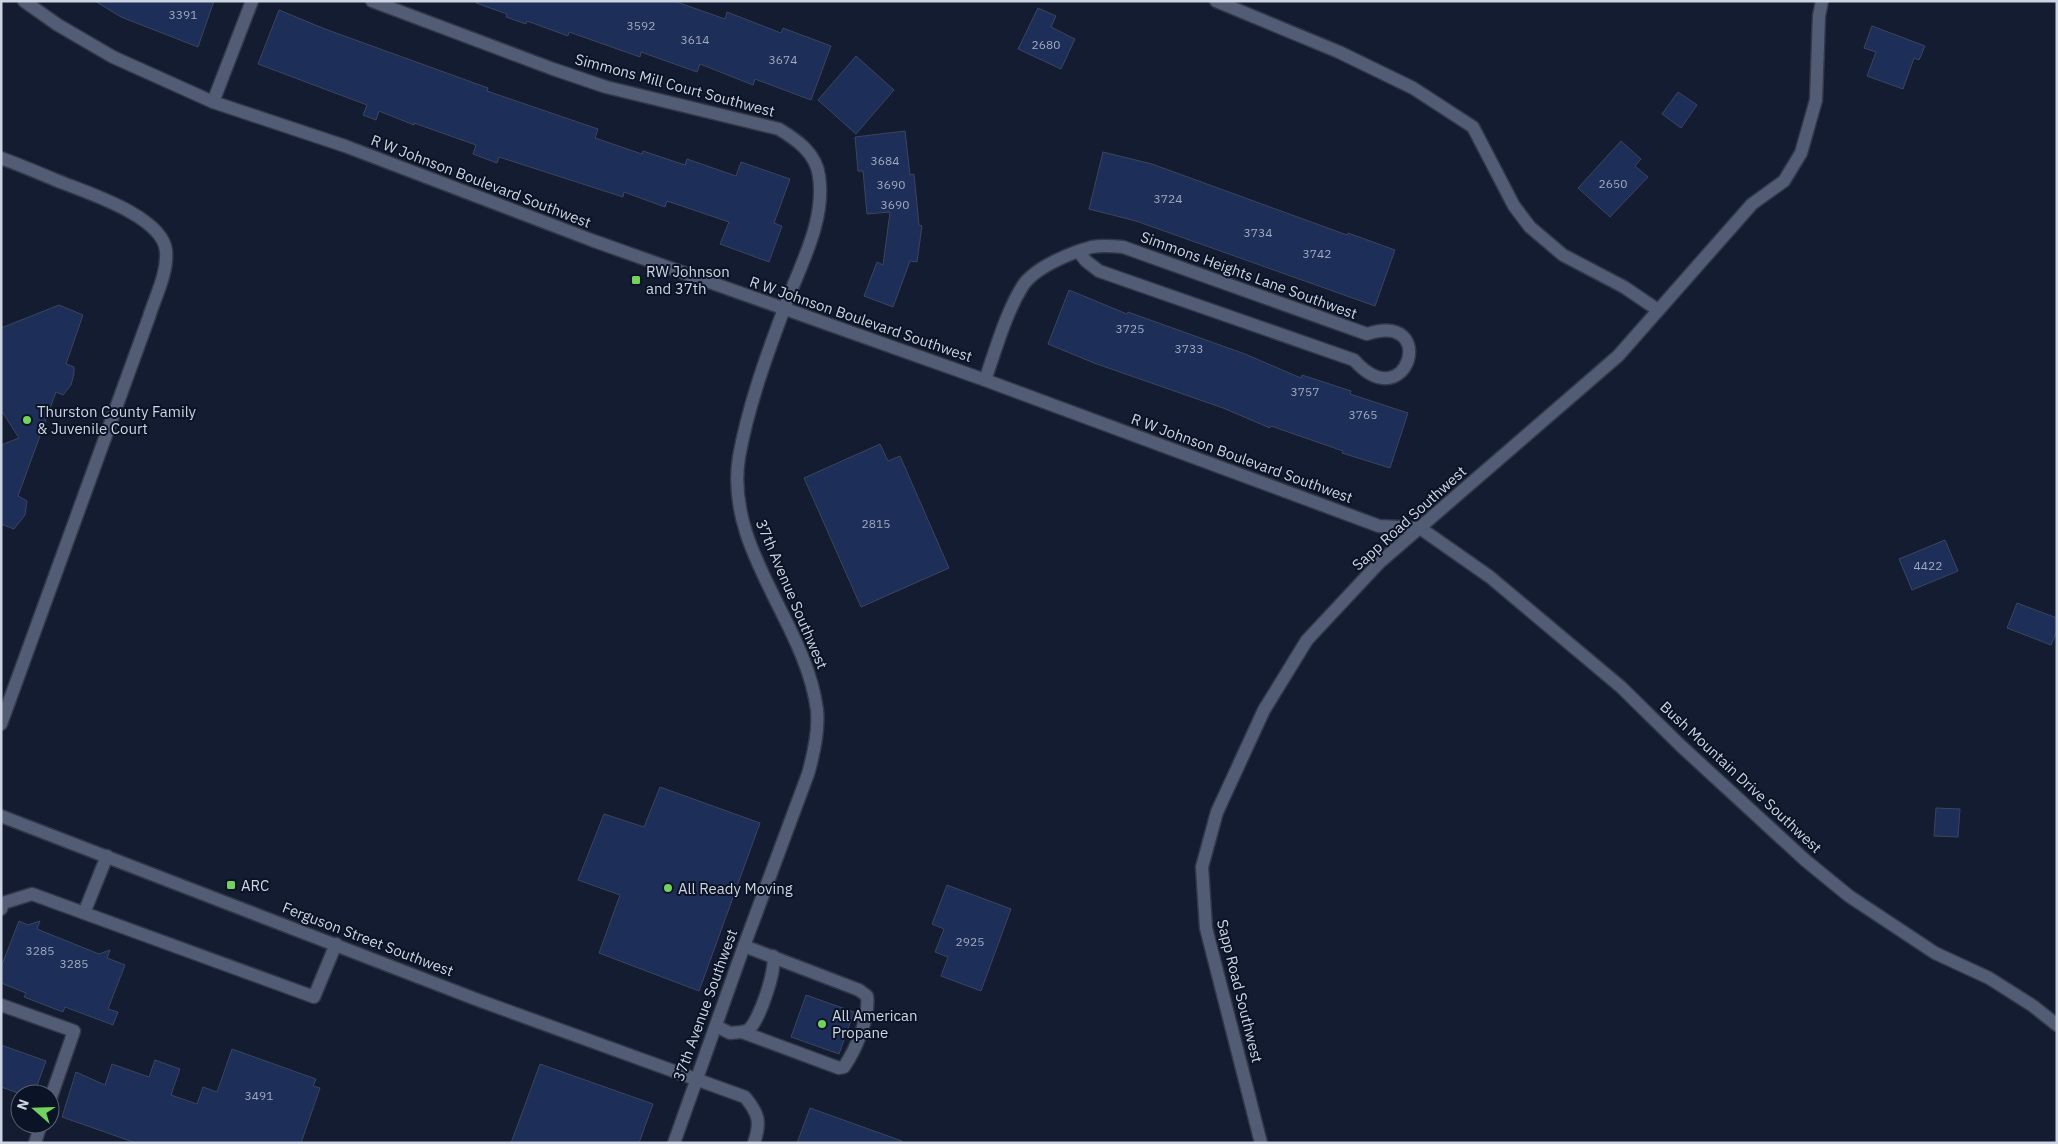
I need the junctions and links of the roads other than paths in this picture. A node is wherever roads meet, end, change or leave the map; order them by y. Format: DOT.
graph roads {
  1 [pos="24,1"];
  2 [pos="252,1"];
  3 [pos="372,1"];
  4 [pos="1216,1"];
  5 [pos="1822,1"];
  6 [pos="213,102"];
  7 [pos="1,158"];
  8 [pos="1079,252"];
  9 [pos="784,310"];
  10 [pos="1658,310"];
  11 [pos="985,380"];
  12 [pos="1420,528"];
  13 [pos="1,724"];
  14 [pos="1,816"];
  15 [pos="107,856"];
  16 [pos="1,909"];
  17 [pos="84,913"];
  18 [pos="336,944"];
  19 [pos="744,946"];
  20 [pos="773,956"];
  21 [pos="1,1005"];
  22 [pos="2057,1025"];
  23 [pos="716,1026"];
  24 [pos="742,1032"];
  25 [pos="696,1078"];
  26 [pos="56,1084"];
  27 [pos="674,1143"];
  28 [pos="754,1143"];
  29 [pos="1261,1143"];
  1 -- 6 [label="street, R W Johnson Boulevard Southwest"];
  2 -- 6 [label="street"];
  3 -- 9 [label="street, Simmons Mill Court Southwest"];
  4 -- 10 [label="street"];
  5 -- 10 [label="street, Sapp Road Southwest"];
  6 -- 9 [label="street, R W Johnson Boulevard Southwest"];
  7 -- 13 [label="street"];
  8 -- 8 [label="street, Simmons Heights Lane Southwest"];
  8 -- 11 [label="street, Simmons Heights Lane Southwest"];
  9 -- 11 [label="street, R W Johnson Boulevard Southwest"];
  9 -- 19 [label="street, 37th Avenue Southwest"];
  10 -- 12 [label="street, Sapp Road Southwest"];
  11 -- 12 [label="street, R W Johnson Boulevard Southwest"];
  12 -- 22 [label="street, Bush Mountain Drive Southwest"];
  12 -- 29 [label="street, Sapp Road Southwest"];
  14 -- 15 [label="street, Ferguson Street Southwest"];
  15 -- 17 [label="street"];
  15 -- 18 [label="street, Ferguson Street Southwest"];
  16 -- 17 [label="street"];
  17 -- 18 [label="street"];
  18 -- 25 [label="street, Ferguson Street Southwest"];
  19 -- 20 [label="street"];
  19 -- 23 [label="street, 37th Avenue Southwest"];
  20 -- 24 [label="street"];
  20 -- 24 [label="street"];
  21 -- 26 [label="street"];
  23 -- 24 [label="street"];
  23 -- 25 [label="street, 37th Avenue Southwest"];
  25 -- 27 [label="street, 37th Avenue Southwest"];
  25 -- 28 [label="street, Ferguson Street Southwest"];
}
